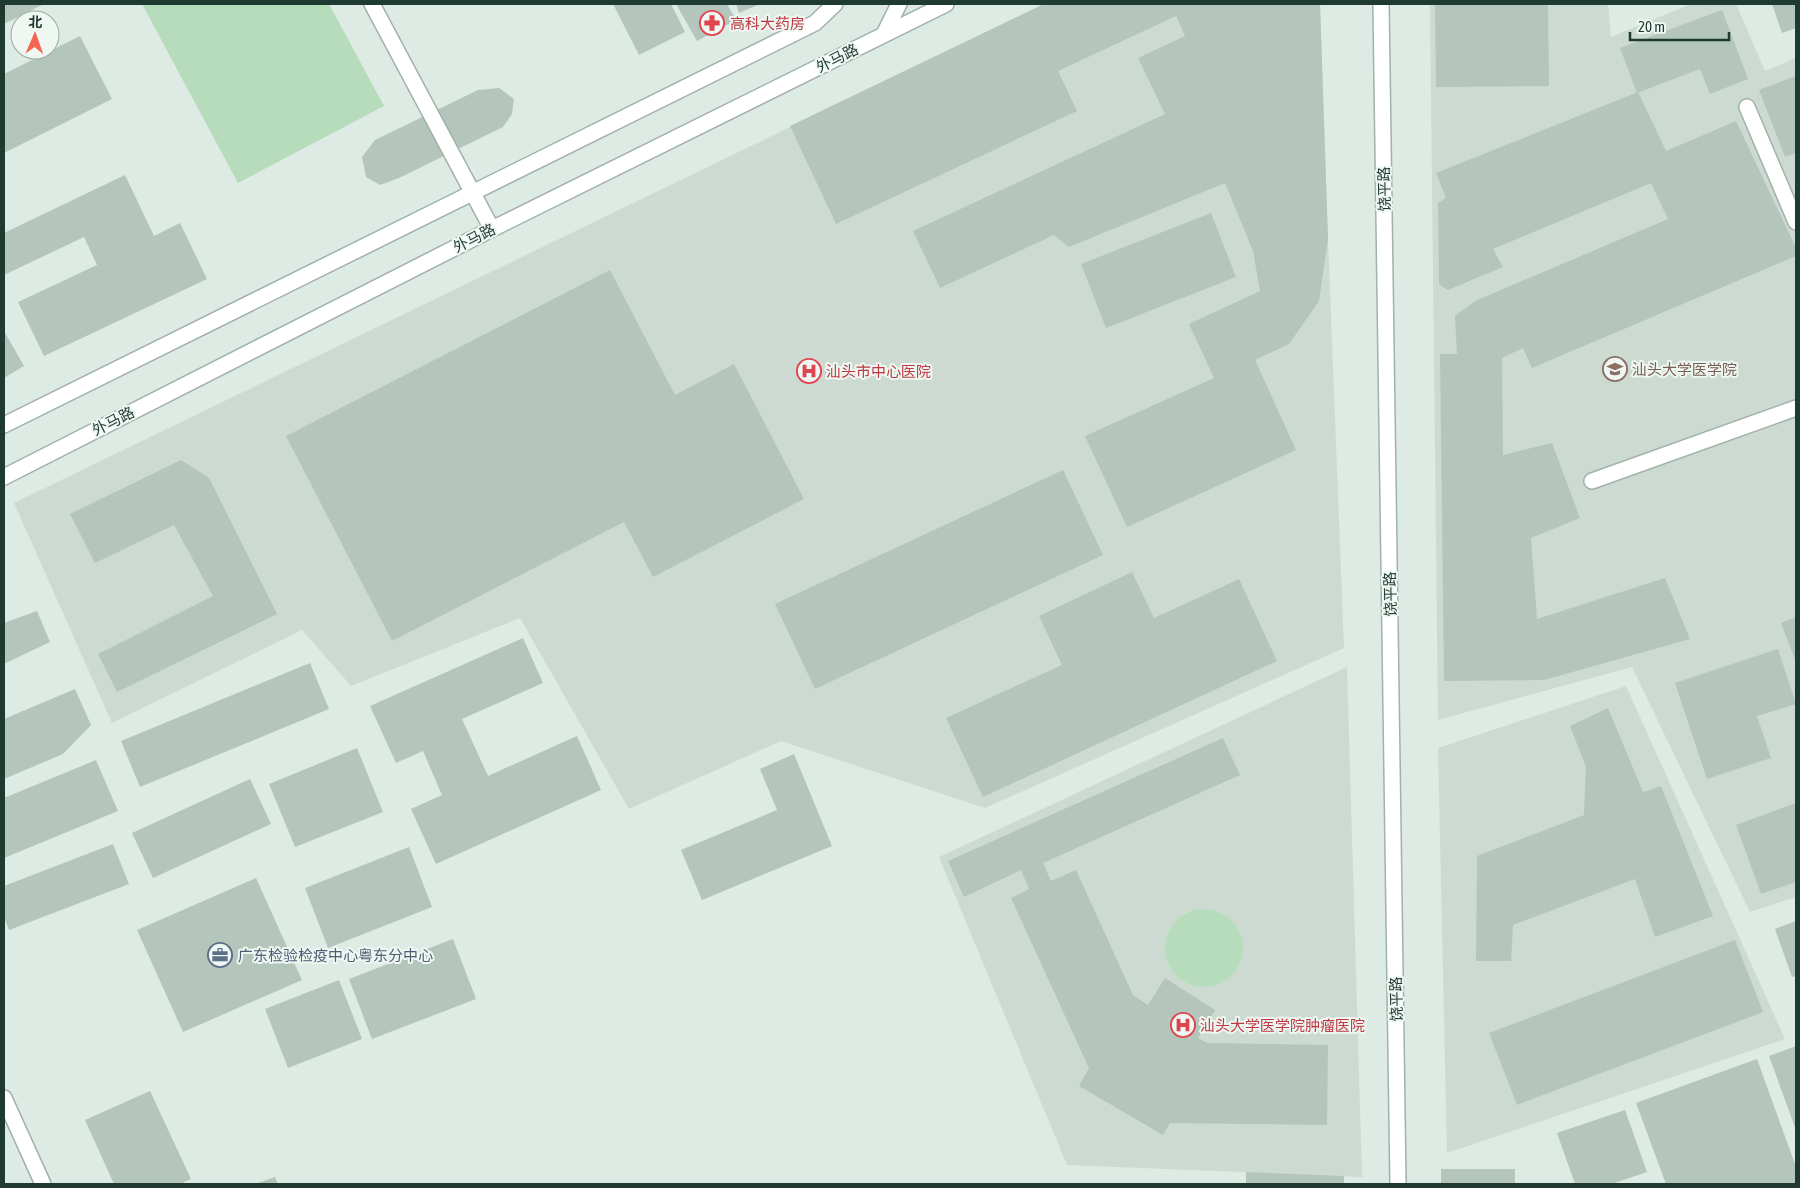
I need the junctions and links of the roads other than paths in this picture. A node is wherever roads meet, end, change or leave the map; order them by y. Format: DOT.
graph roads {
  1 [pos="372,4"];
  2 [pos="836,4"];
  3 [pos="899,4"];
  4 [pos="946,4"];
  5 [pos="1381,4"];
  6 [pos="884,34"];
  7 [pos="1747,107"];
  8 [pos="472,192"];
  9 [pos="1796,222"];
  10 [pos="492,229"];
  11 [pos="1796,408"];
  12 [pos="4,425"];
  13 [pos="4,477"];
  14 [pos="1592,481"];
  15 [pos="4,1098"];
  16 [pos="42,1184"];
  17 [pos="1398,1184"];
  1 -- 8 [label="street"];
  2 -- 8 [label="street"];
  3 -- 6 [label="street"];
  4 -- 6 [label="street, 外马路"];
  5 -- 17 [label="street, 饶平路"];
  6 -- 10 [label="street, 外马路"];
  7 -- 9 [label="street"];
  8 -- 10 [label="street"];
  8 -- 12 [label="street"];
  10 -- 13 [label="street, 外马路"];
  11 -- 14 [label="street"];
  15 -- 16 [label="street"];
}
